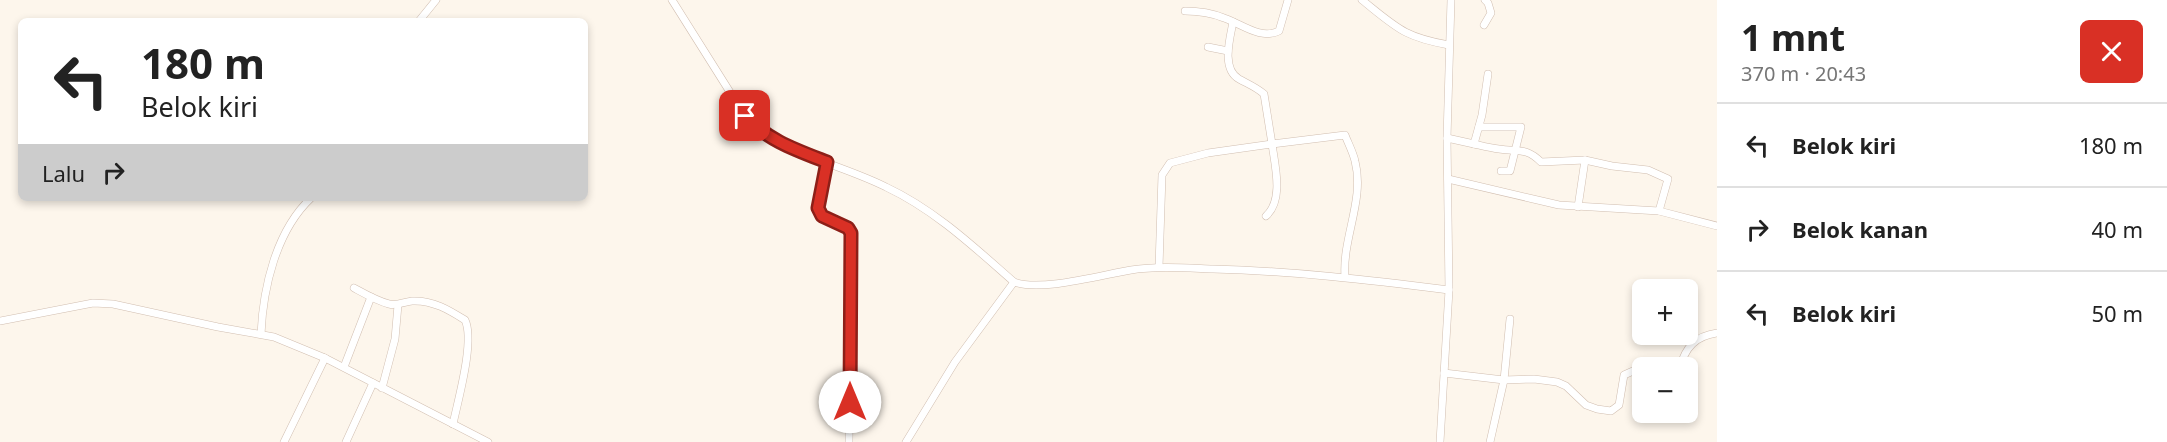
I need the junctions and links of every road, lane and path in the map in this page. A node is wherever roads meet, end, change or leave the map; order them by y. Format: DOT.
graph roads {
  1 [pos="436,0"];
  2 [pos="672,0"];
  3 [pos="1288,0"];
  4 [pos="1362,0"];
  5 [pos="1451,0"];
  6 [pos="1485,0"];
  7 [pos="1185,11"];
  8 [pos="421,18"];
  9 [pos="1233,22"];
  10 [pos="1484,25"];
  11 [pos="1449,45"];
  12 [pos="1208,47"];
  13 [pos="1228,51"];
  14 [pos="1488,74"];
  15 [pos="1479,127"];
  16 [pos="1447,138"];
  17 [pos="1272,144"];
  18 [pos="1474,144"];
  19 [pos="1515,150"];
  20 [pos="1585,160"];
  21 [pos="827,162"];
  22 [pos="1501,171"];
  23 [pos="1448,178"];
  24 [pos="307,201"];
  25 [pos="1578,207"];
  26 [pos="1659,211"];
  27 [pos="1266,216"];
  28 [pos="1717,226"];
  29 [pos="1159,267"];
  30 [pos="1345,277"];
  31 [pos="1014,282"];
  32 [pos="354,288"];
  33 [pos="1449,290"];
  34 [pos="371,297"];
  35 [pos="398,305"];
  36 [pos="1510,319"];
  37 [pos="0,321"];
  38 [pos="1717,333"];
  39 [pos="261,334"];
  40 [pos="1683,357"];
  41 [pos="325,358"];
  42 [pos="344,367"];
  43 [pos="1632,371"];
  44 [pos="1444,373"];
  45 [pos="1504,380"];
  46 [pos="373,383"];
  47 [pos="382,388"];
  48 [pos="453,424"];
  49 [pos="284,442"];
  50 [pos="346,442"];
  51 [pos="488,442"];
  52 [pos="849,442"];
  53 [pos="906,442"];
  54 [pos="1440,442"];
  55 [pos="1490,442"];
  1 -- 8 [label="street"];
  2 -- 21 [label="street"];
  3 -- 9 [label="street"];
  4 -- 11 [label="street"];
  5 -- 11 [label="street"];
  6 -- 10 [label="street"];
  7 -- 9 [label="street"];
  9 -- 13 [label="street"];
  11 -- 16 [label="street"];
  12 -- 13 [label="street"];
  13 -- 17 [label="street"];
  14 -- 15 [label="street"];
  15 -- 18 [label="street"];
  15 -- 19 [label="street"];
  16 -- 18 [label="street"];
  16 -- 23 [label="street"];
  17 -- 27 [label="street"];
  17 -- 29 [label="street"];
  17 -- 30 [label="street"];
  18 -- 19 [label="street"];
  19 -- 20 [label="street"];
  19 -- 22 [label="street"];
  20 -- 25 [label="street"];
  20 -- 26 [label="street"];
  21 -- 31 [label="street"];
  21 -- 52 [label="street"];
  23 -- 25 [label="street"];
  23 -- 33 [label="street"];
  24 -- 39 [label="street"];
  25 -- 26 [label="street"];
  26 -- 28 [label="street"];
  29 -- 30 [label="street"];
  29 -- 31 [label="street"];
  30 -- 33 [label="street"];
  31 -- 53 [label="street"];
  32 -- 34 [label="street"];
  33 -- 44 [label="street"];
  34 -- 35 [label="street"];
  34 -- 42 [label="street"];
  35 -- 47 [label="street"];
  35 -- 48 [label="street"];
  36 -- 45 [label="street"];
  37 -- 39 [label="street"];
  38 -- 40 [label="street"];
  39 -- 41 [label="street"];
  41 -- 42 [label="street"];
  41 -- 49 [label="street"];
  42 -- 46 [label="street"];
  43 -- 45 [label="street"];
  44 -- 45 [label="street"];
  44 -- 54 [label="street"];
  45 -- 55 [label="street"];
  46 -- 47 [label="street"];
  46 -- 50 [label="street"];
  47 -- 48 [label="street"];
  48 -- 51 [label="street"];
}
